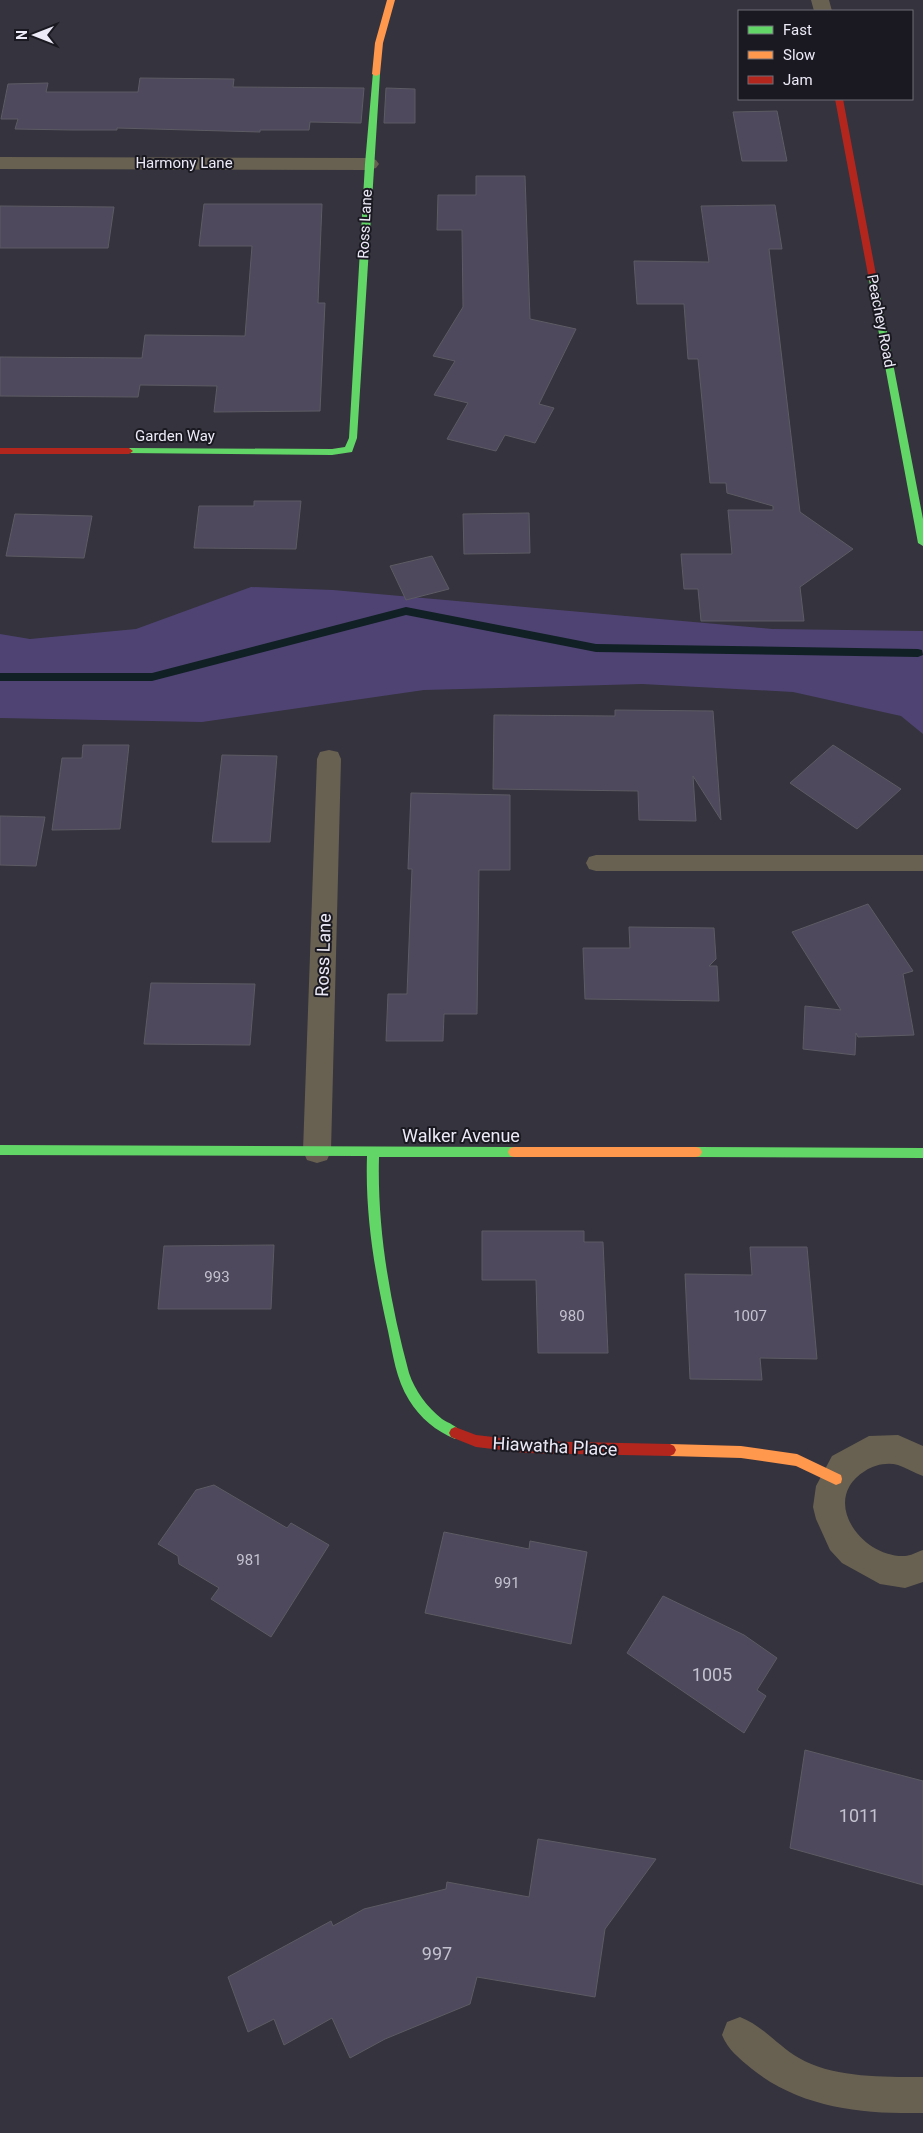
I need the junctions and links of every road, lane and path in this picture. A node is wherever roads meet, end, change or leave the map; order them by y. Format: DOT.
graph roads {
  1 [pos="391,0"];
  2 [pos="839,100"];
  3 [pos="0,162"];
  4 [pos="369,164"];
  5 [pos="349,450"];
  6 [pos="0,451"];
  7 [pos="923,542"];
  8 [pos="329,759"];
  9 [pos="596,863"];
  10 [pos="923,863"];
  11 [pos="0,1150"];
  12 [pos="316,1151"];
  13 [pos="372,1153"];
  14 [pos="923,1153"];
  15 [pos="923,1461"];
  16 [pos="836,1479"];
  17 [pos="923,1566"];
  18 [pos="740,2035"];
  19 [pos="923,2095"];
  1 -- 4 [label="street, Ross Lane"];
  2 -- 7 [label="street, Peachey Road"];
  3 -- 4 [label="street, Harmony Lane"];
  4 -- 5 [label="street, Ross Lane"];
  5 -- 6 [label="street, Garden Way"];
  8 -- 12 [label="street, Ross Lane"];
  9 -- 10 [label="lane"];
  11 -- 12 [label="street, Walker Avenue"];
  12 -- 13 [label="street, Walker Avenue"];
  13 -- 14 [label="street, Walker Avenue"];
  13 -- 16 [label="street, Hiawatha Place"];
  15 -- 16 [label="street"];
  16 -- 17 [label="street"];
  18 -- 19 [label="street"];
}
